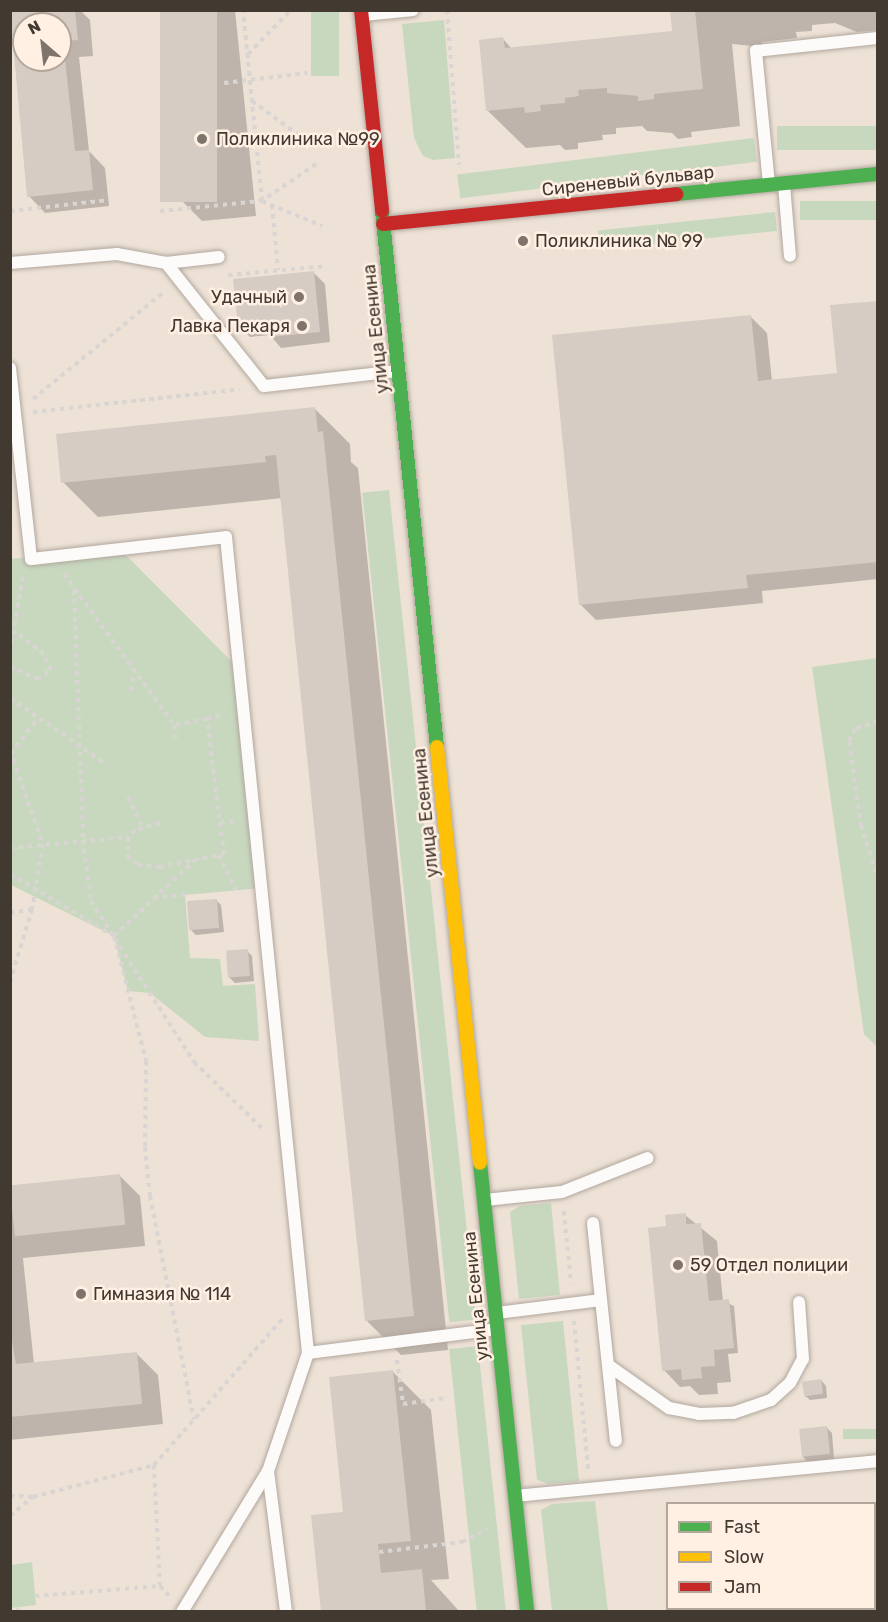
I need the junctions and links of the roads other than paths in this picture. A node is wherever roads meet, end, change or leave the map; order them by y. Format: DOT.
graph roads {
  1 [pos="413,10"];
  2 [pos="361,13"];
  3 [pos="878,38"];
  4 [pos="878,174"];
  5 [pos="784,183"];
  6 [pos="769,185"];
  7 [pos="383,225"];
  8 [pos="790,256"];
  9 [pos="219,257"];
  10 [pos="166,262"];
  11 [pos="10,263"];
  12 [pos="10,368"];
  13 [pos="398,371"];
  14 [pos="14,452"];
  15 [pos="648,1158"];
  16 [pos="484,1200"];
  17 [pos="593,1223"];
  18 [pos="601,1300"];
  19 [pos="799,1302"];
  20 [pos="496,1313"];
  21 [pos="498,1329"];
  22 [pos="308,1353"];
  23 [pos="608,1365"];
  24 [pos="616,1441"];
  25 [pos="878,1461"];
  26 [pos="268,1471"];
  27 [pos="515,1497"];
  28 [pos="182,1611"];
  29 [pos="286,1611"];
  30 [pos="527,1611"];
  1 -- 2 [label="lane"];
  2 -- 7 [label="street, улица Есенина"];
  3 -- 6 [label="lane"];
  4 -- 5 [label="street, Сиреневый бульвар"];
  5 -- 6 [label="street, Сиреневый бульвар"];
  5 -- 8 [label="lane"];
  6 -- 7 [label="street, Сиреневый бульвар"];
  7 -- 13 [label="street, улица Есенина"];
  9 -- 10 [label="lane"];
  10 -- 11 [label="lane"];
  10 -- 13 [label="lane"];
  12 -- 14 [label="lane"];
  13 -- 16 [label="street, улица Есенина"];
  14 -- 22 [label="lane"];
  15 -- 16 [label="lane"];
  16 -- 20 [label="street, улица Есенина"];
  17 -- 18 [label="lane"];
  18 -- 20 [label="lane"];
  18 -- 23 [label="lane"];
  19 -- 23 [label="lane"];
  20 -- 21 [label="street, улица Есенина"];
  21 -- 22 [label="lane"];
  21 -- 27 [label="street, улица Есенина"];
  22 -- 26 [label="lane"];
  23 -- 24 [label="lane"];
  25 -- 27 [label="lane"];
  26 -- 28 [label="lane"];
  26 -- 29 [label="lane"];
  27 -- 30 [label="street, улица Есенина"];
}
